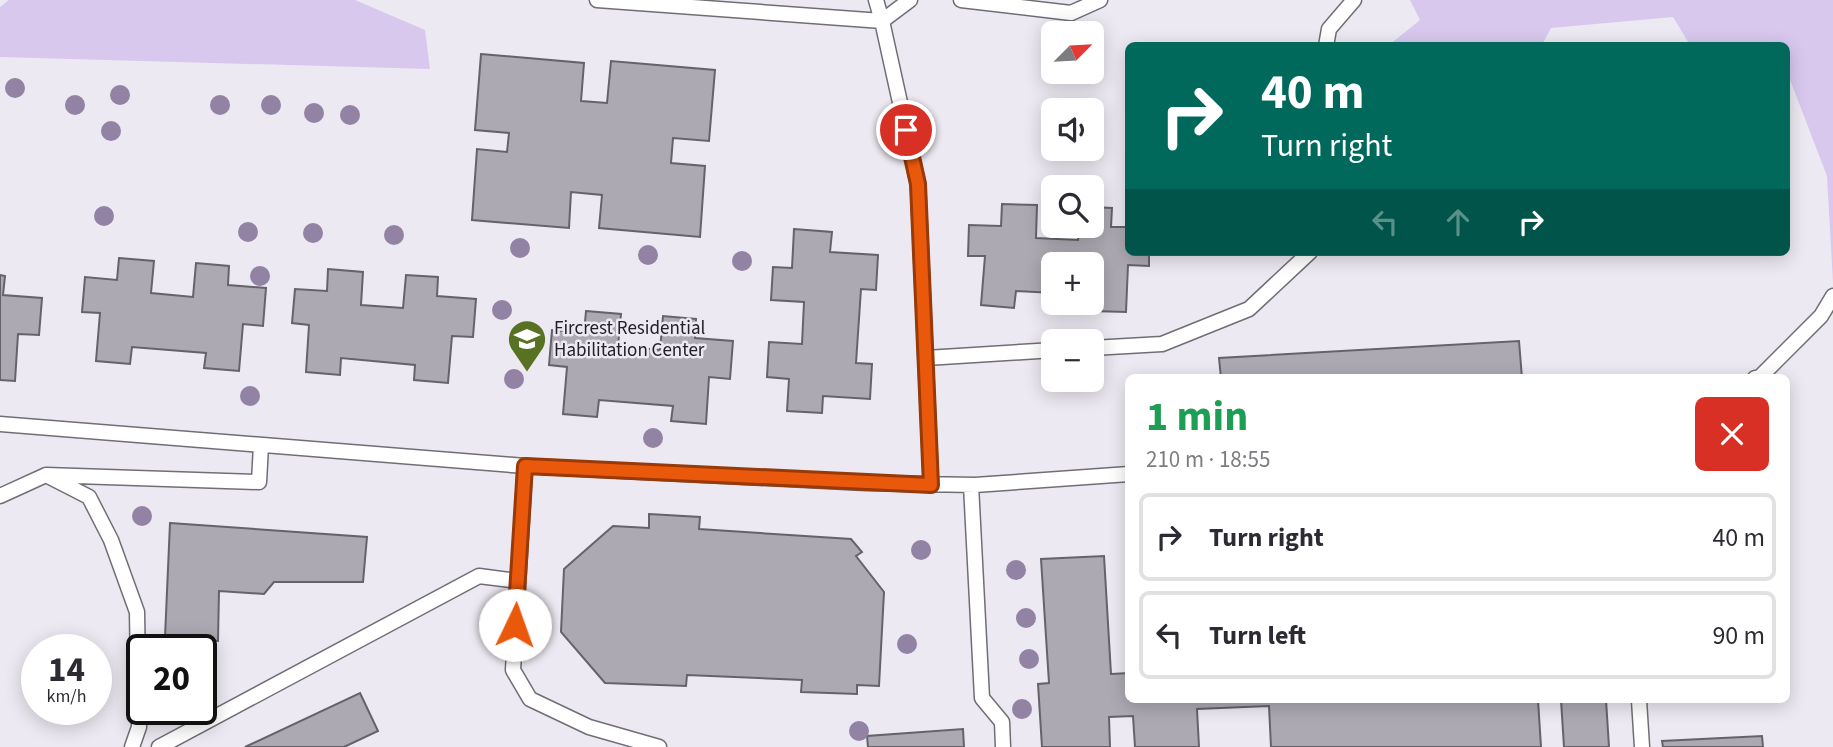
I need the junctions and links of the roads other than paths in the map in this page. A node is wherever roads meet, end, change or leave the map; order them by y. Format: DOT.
graph roads {
  1 [pos="597,0"];
  2 [pos="876,0"];
  3 [pos="910,0"];
  4 [pos="961,0"];
  5 [pos="1100,0"];
  6 [pos="1354,0"];
  7 [pos="882,21"];
  8 [pos="1327,42"];
  9 [pos="1306,256"];
  10 [pos="1833,296"];
  11 [pos="1104,347"];
  12 [pos="1041,351"];
  13 [pos="926,358"];
  14 [pos="1763,374"];
  15 [pos="0,424"];
  16 [pos="261,445"];
  17 [pos="525,466"];
  18 [pos="1125,474"];
  19 [pos="46,475"];
  20 [pos="931,485"];
  21 [pos="971,485"];
  22 [pos="0,496"];
  23 [pos="518,581"];
  24 [pos="1639,703"];
  25 [pos="132,747"];
  26 [pos="159,747"];
  27 [pos="659,747"];
  28 [pos="1003,747"];
  29 [pos="1642,747"];
  1 -- 7 [label="lane"];
  2 -- 7 [label="lane"];
  3 -- 7 [label="lane"];
  4 -- 5 [label="lane"];
  6 -- 8 [label="lane"];
  7 -- 13 [label="lane"];
  9 -- 11 [label="lane"];
  10 -- 14 [label="lane"];
  12 -- 13 [label="lane"];
  13 -- 20 [label="lane"];
  15 -- 16 [label="lane"];
  16 -- 17 [label="lane"];
  16 -- 19 [label="lane"];
  17 -- 20 [label="lane"];
  17 -- 23 [label="lane"];
  18 -- 21 [label="lane"];
  19 -- 22 [label="lane"];
  19 -- 25 [label="lane"];
  20 -- 21 [label="lane"];
  21 -- 28 [label="lane"];
  23 -- 26 [label="lane"];
  23 -- 27 [label="lane"];
  24 -- 29 [label="lane"];
}
